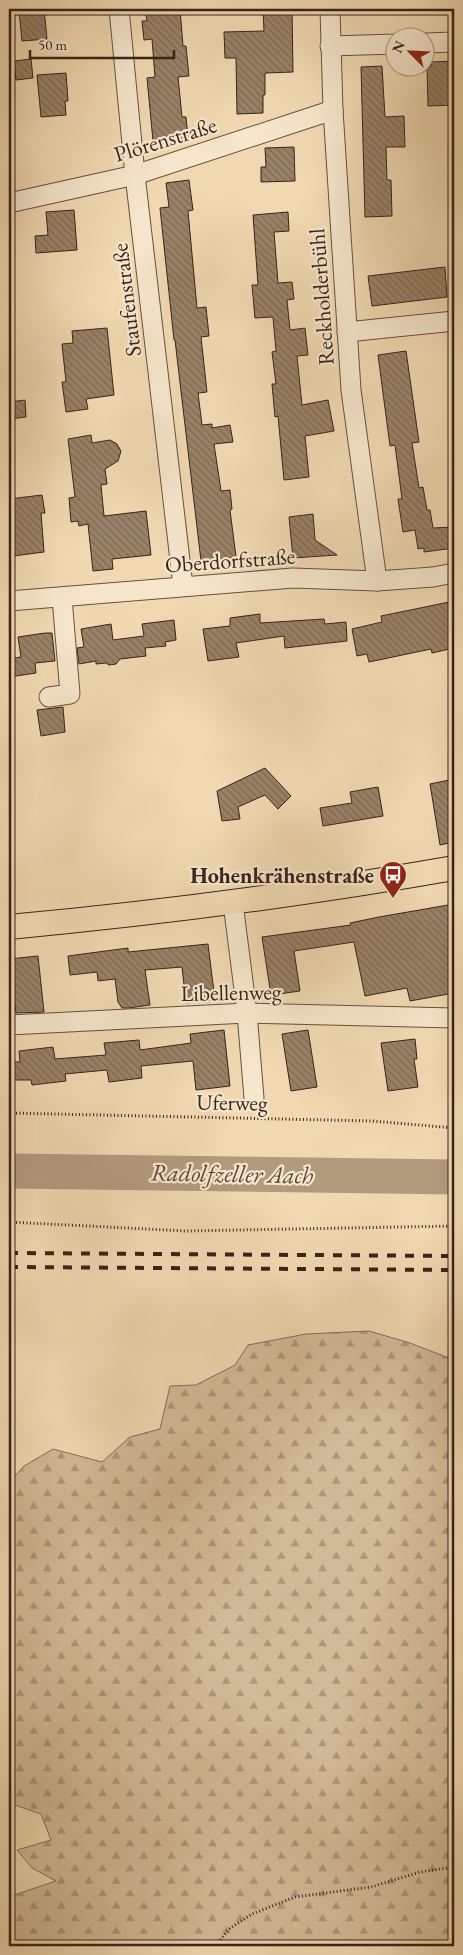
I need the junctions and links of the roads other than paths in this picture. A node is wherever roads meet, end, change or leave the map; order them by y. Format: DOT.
graph roads {
  1 [pos="119,9"];
  2 [pos="330,9"];
  3 [pos="454,42"];
  4 [pos="436,43"];
  5 [pos="386,44"];
  6 [pos="330,46"];
  7 [pos="333,110"];
  8 [pos="135,175"];
  9 [pos="9,203"];
  10 [pos="454,321"];
  11 [pos="347,332"];
  12 [pos="454,573"];
  13 [pos="377,581"];
  14 [pos="183,586"];
  15 [pos="62,598"];
  16 [pos="9,601"];
  17 [pos="49,697"];
  18 [pos="454,868"];
  19 [pos="233,902"];
  20 [pos="9,927"];
  21 [pos="247,1013"];
  22 [pos="454,1018"];
  23 [pos="9,1025"];
  24 [pos="254,1098"];
  1 -- 8 [label="street, Staufenstraße"];
  2 -- 6 [label="street, Reckholderbühl"];
  3 -- 4 [label="street"];
  5 -- 6 [label="street"];
  6 -- 7 [label="street, Reckholderbühl"];
  7 -- 8 [label="street, Plörenstraße"];
  7 -- 11 [label="street, Reckholderbühl"];
  8 -- 9 [label="street, Plörenstraße"];
  8 -- 14 [label="street, Staufenstraße"];
  10 -- 11 [label="street"];
  11 -- 13 [label="street, Reckholderbühl"];
  12 -- 13 [label="street, Oberdorfstraße"];
  13 -- 14 [label="street, Oberdorfstraße"];
  14 -- 15 [label="street, Oberdorfstraße"];
  15 -- 16 [label="street, Oberdorfstraße"];
  15 -- 17 [label="street"];
  18 -- 19 [label="main road"];
  19 -- 20 [label="main road"];
  19 -- 21 [label="street"];
  21 -- 22 [label="street, Libellenweg"];
  21 -- 23 [label="street, Libellenweg"];
  21 -- 24 [label="street"];
}
